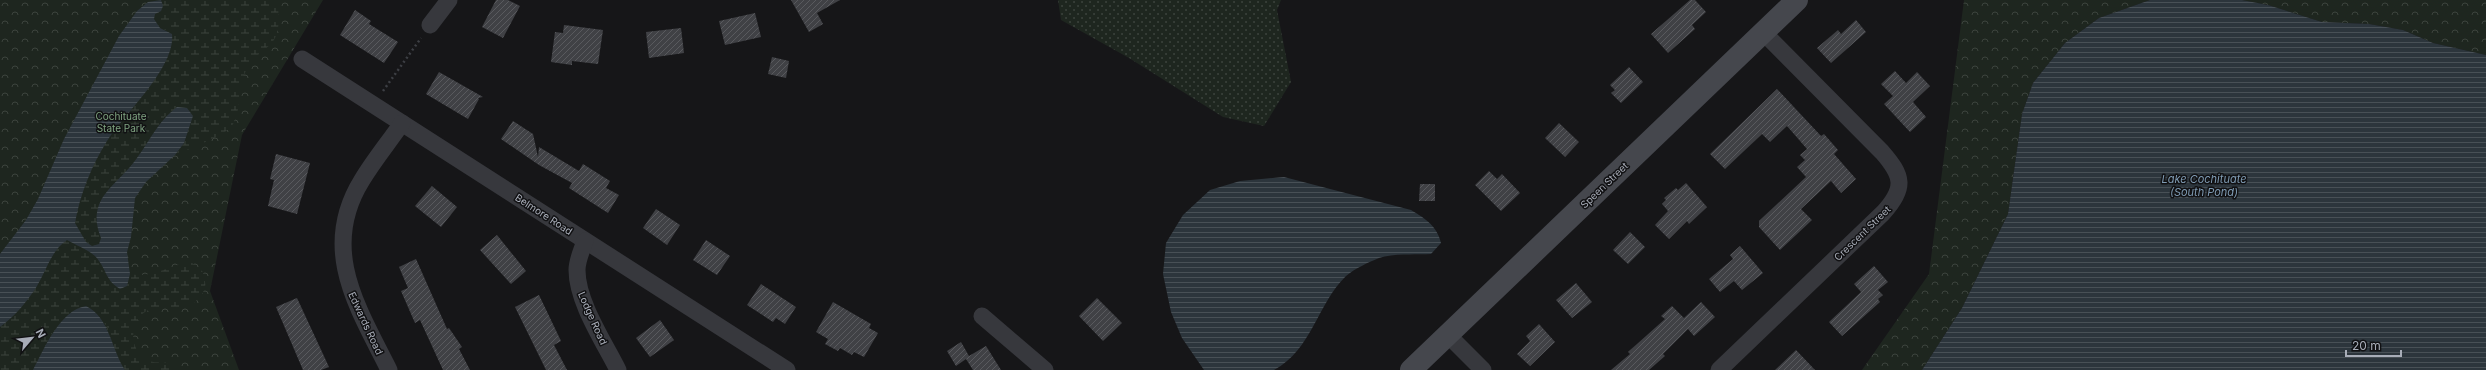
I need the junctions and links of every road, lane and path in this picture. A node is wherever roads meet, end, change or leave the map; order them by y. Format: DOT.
graph roads {
  1 [pos="449,0"];
  2 [pos="1797,0"];
  3 [pos="433,21"];
  4 [pos="1763,32"];
  5 [pos="302,59"];
  6 [pos="374,105"];
  7 [pos="402,123"];
  8 [pos="585,241"];
  9 [pos="982,316"];
  10 [pos="1449,336"];
  11 [pos="389,370"];
  12 [pos="618,370"];
  13 [pos="787,370"];
  14 [pos="1045,370"];
  15 [pos="1411,370"];
  16 [pos="1483,370"];
  17 [pos="1719,370"];
  1 -- 3 [label="street"];
  2 -- 4 [label="street, Speen Street"];
  3 -- 6 [label="path"];
  4 -- 10 [label="street, Speen Street"];
  4 -- 17 [label="street, Crescent Street"];
  5 -- 6 [label="street, Belmore Road"];
  6 -- 7 [label="street, Belmore Road"];
  7 -- 8 [label="street, Belmore Road"];
  7 -- 11 [label="street, Edwards Road"];
  8 -- 12 [label="street, Lodge Road"];
  8 -- 13 [label="street, Belmore Road"];
  9 -- 14 [label="street"];
  10 -- 15 [label="street, Speen Street"];
  10 -- 16 [label="street"];
}
